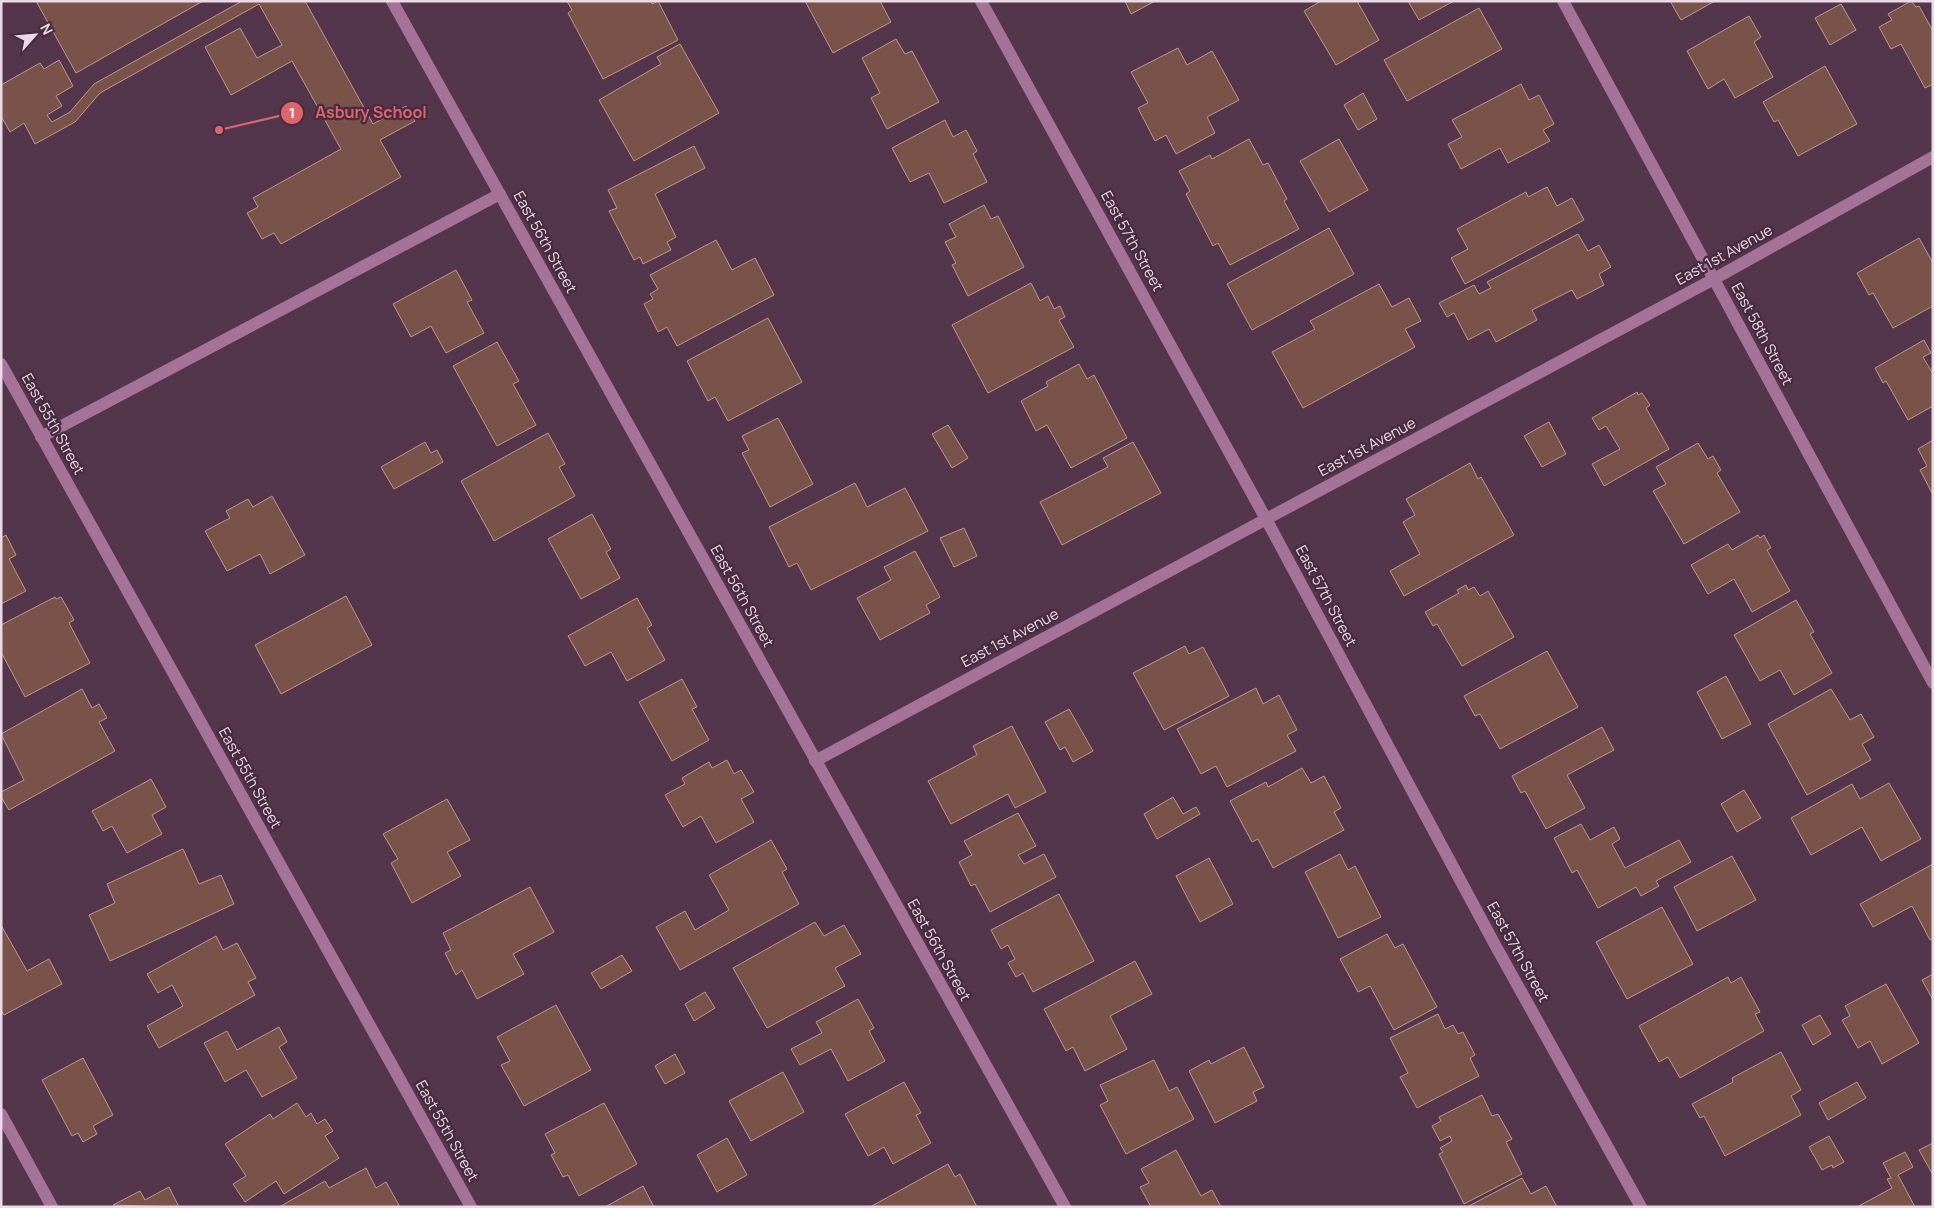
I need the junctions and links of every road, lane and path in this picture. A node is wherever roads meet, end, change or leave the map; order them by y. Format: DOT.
graph roads {
  1 [pos="392,1"];
  2 [pos="981,1"];
  3 [pos="1563,1"];
  4 [pos="1933,157"];
  5 [pos="500,194"];
  6 [pos="1714,279"];
  7 [pos="1,364"];
  8 [pos="41,437"];
  9 [pos="1266,519"];
  10 [pos="1933,683"];
  11 [pos="815,761"];
  12 [pos="1,1114"];
  13 [pos="52,1207"];
  14 [pos="471,1207"];
  15 [pos="1065,1207"];
  16 [pos="1641,1207"];
  1 -- 5 [label="street, East 56th Street"];
  2 -- 9 [label="street, East 57th Street"];
  3 -- 6 [label="street, East 58th Street"];
  4 -- 6 [label="street, East 1st Avenue"];
  5 -- 8 [label="street"];
  5 -- 11 [label="street, East 56th Street"];
  6 -- 9 [label="street, East 1st Avenue"];
  6 -- 10 [label="street, East 58th Street"];
  7 -- 8 [label="street, East 55th Street"];
  8 -- 14 [label="street, East 55th Street"];
  9 -- 11 [label="street, East 1st Avenue"];
  9 -- 16 [label="street, East 57th Street"];
  11 -- 15 [label="street, East 56th Street"];
  12 -- 13 [label="street"];
}
